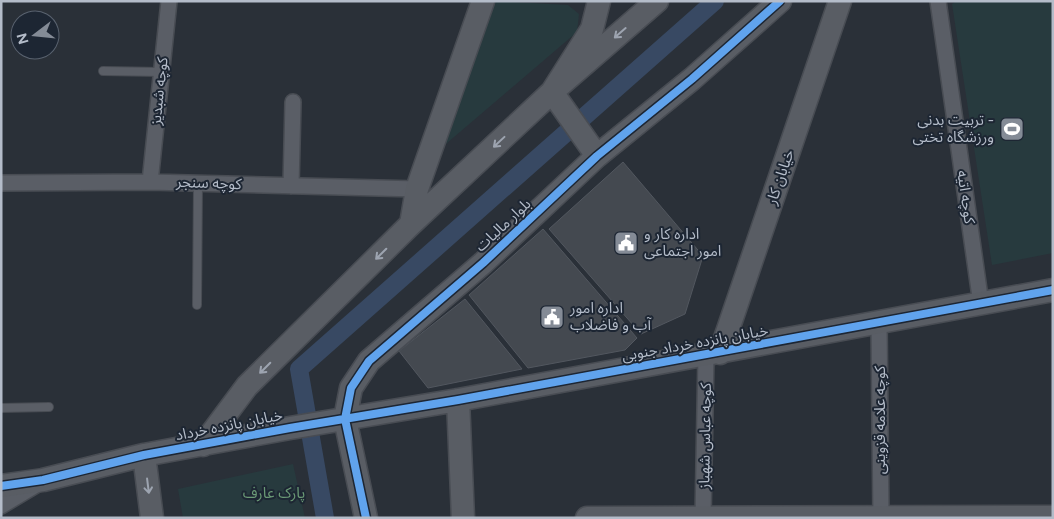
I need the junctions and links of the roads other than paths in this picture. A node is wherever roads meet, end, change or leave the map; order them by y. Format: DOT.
graph roads {
  1 [pos="169,1"];
  2 [pos="483,1"];
  3 [pos="599,1"];
  4 [pos="657,1"];
  5 [pos="780,1"];
  6 [pos="840,1"];
  7 [pos="938,1"];
  8 [pos="103,71"];
  9 [pos="161,72"];
  10 [pos="552,92"];
  11 [pos="293,102"];
  12 [pos="597,156"];
  13 [pos="150,182"];
  14 [pos="1,183"];
  15 [pos="198,183"];
  16 [pos="290,186"];
  17 [pos="417,189"];
  18 [pos="411,224"];
  19 [pos="1053,290"];
  20 [pos="981,304"];
  21 [pos="196,305"];
  22 [pos="879,323"];
  23 [pos="713,354"];
  24 [pos="458,400"];
  25 [pos="49,407"];
  26 [pos="1,408"];
  27 [pos="343,419"];
  28 [pos="202,445"];
  29 [pos="144,455"];
  30 [pos="44,480"];
  31 [pos="1,486"];
  32 [pos="1,506"];
  33 [pos="1053,516"];
  34 [pos="881,517"];
  35 [pos="152,518"];
  36 [pos="366,518"];
  37 [pos="464,518"];
  38 [pos="587,518"];
  39 [pos="703,518"];
  1 -- 9 [label="street, کوچه شبدیز"];
  2 -- 17 [label="street"];
  3 -- 10 [label="street"];
  4 -- 10 [label="street, one-way"];
  5 -- 12 [label="street, بلوار مالیات"];
  6 -- 23 [label="street, خیابان کار"];
  7 -- 20 [label="street, کوچه اتیه"];
  8 -- 9 [label="lane"];
  9 -- 13 [label="street, کوچه شبدیز"];
  10 -- 12 [label="street"];
  10 -- 18 [label="street, one-way"];
  11 -- 16 [label="street"];
  12 -- 27 [label="street, بلوار مالیات"];
  13 -- 14 [label="street, کوچه سنجر"];
  13 -- 15 [label="street, کوچه سنجر"];
  15 -- 16 [label="street, کوچه سنجر"];
  15 -- 21 [label="lane"];
  16 -- 17 [label="street, کوچه سنجر"];
  17 -- 18 [label="street"];
  18 -- 28 [label="street, one-way"];
  19 -- 20 [label="street, خیابان پانزده خرداد جنوبی"];
  20 -- 22 [label="street, خیابان پانزده خرداد جنوبی"];
  22 -- 23 [label="street, خیابان پانزده خرداد جنوبی"];
  22 -- 34 [label="street, کوچه علامه قزوینی"];
  23 -- 24 [label="street, خیابان پانزده خرداد جنوبی"];
  23 -- 39 [label="street, کوچه عباس شهباز"];
  24 -- 27 [label="street, خیابان پانزده خرداد جنوبی"];
  24 -- 37 [label="street"];
  25 -- 26 [label="lane"];
  27 -- 28 [label="street, خیابان پانزده خرداد"];
  27 -- 36 [label="street, بلوار مالیات"];
  28 -- 29 [label="street, خیابان پانزده خرداد"];
  29 -- 30 [label="street, خیابان پانزده خرداد"];
  29 -- 35 [label="street, one-way"];
  30 -- 31 [label="street"];
  30 -- 32 [label="street"];
  33 -- 34 [label="street"];
  34 -- 39 [label="street"];
  38 -- 39 [label="street"];
}
